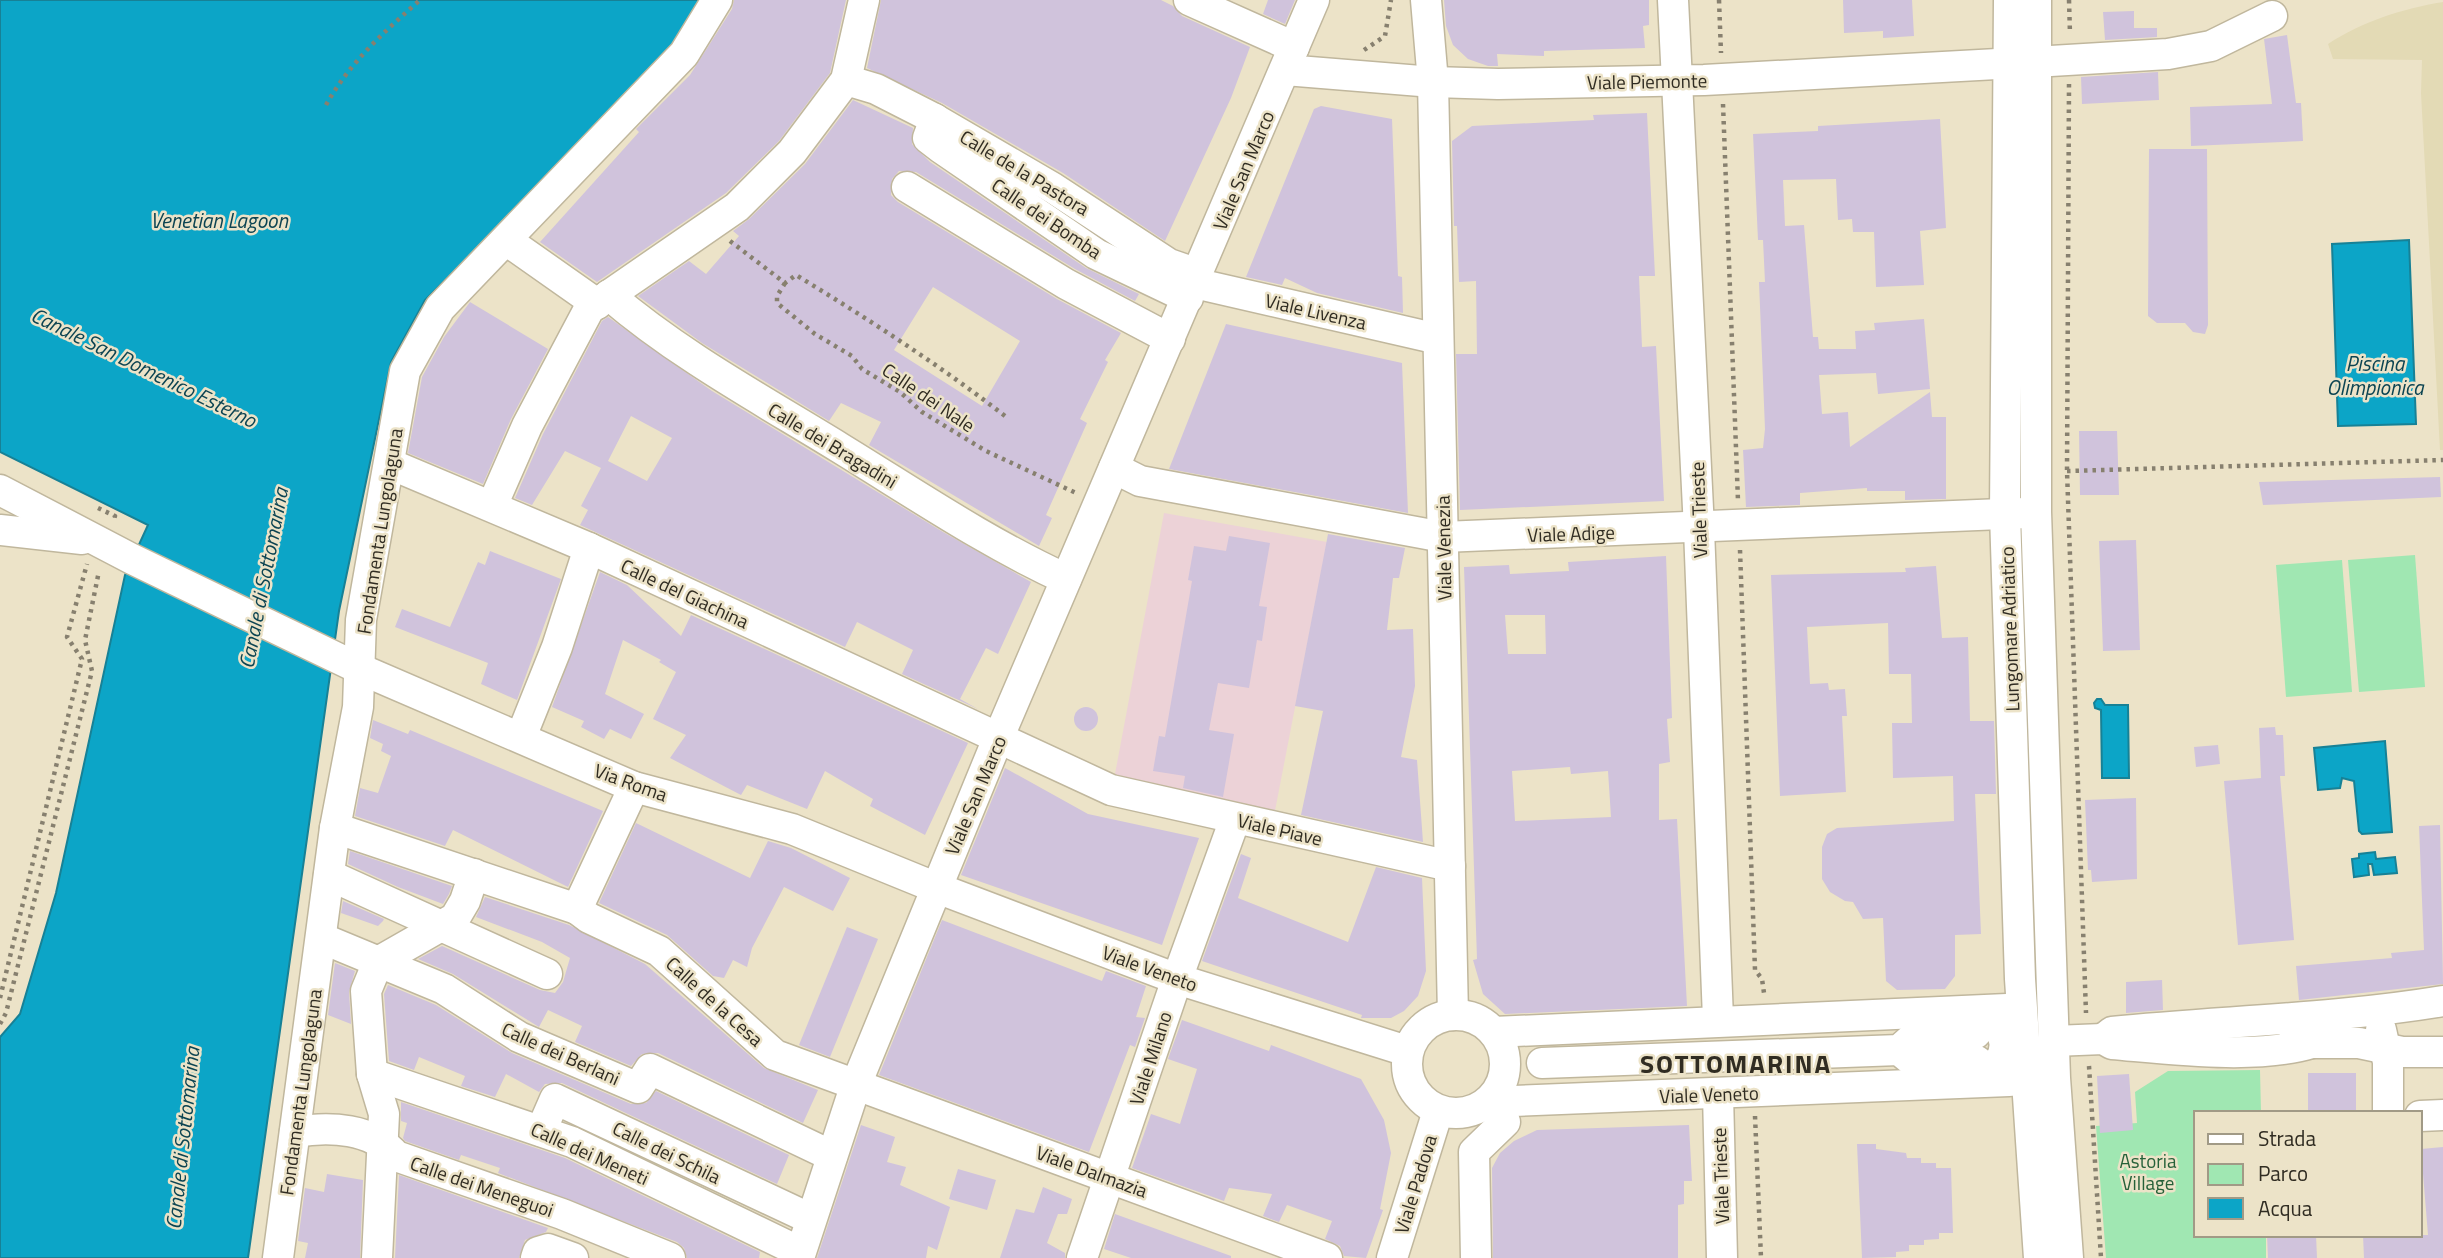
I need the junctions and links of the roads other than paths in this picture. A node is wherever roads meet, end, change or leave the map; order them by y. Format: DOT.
graph roads {
  1 [pos="717,0"];
  2 [pos="864,0"];
  3 [pos="1189,0"];
  4 [pos="1314,0"];
  5 [pos="1426,0"];
  6 [pos="1673,0"];
  7 [pos="2009,0"];
  8 [pos="2036,0"];
  9 [pos="2272,16"];
  10 [pos="1289,59"];
  11 [pos="2021,62"];
  12 [pos="846,80"];
  13 [pos="1676,80"];
  14 [pos="1433,82"];
  15 [pos="907,187"];
  16 [pos="506,240"];
  17 [pos="1193,285"];
  18 [pos="603,299"];
  19 [pos="1170,339"];
  20 [pos="1438,339"];
  21 [pos="390,464"];
  22 [pos="1114,468"];
  23 [pos="0,490"];
  24 [pos="492,506"];
  25 [pos="2036,512"];
  26 [pos="2005,514"];
  27 [pos="1699,529"];
  28 [pos="0,530"];
  29 [pos="1443,537"];
  30 [pos="103,541"];
  31 [pos="589,548"];
  32 [pos="1066,579"];
  33 [pos="347,663"];
  34 [pos="521,737"];
  35 [pos="990,737"];
  36 [pos="634,787"];
  37 [pos="1111,790"];
  38 [pos="1235,819"];
  39 [pos="335,828"];
  40 [pos="1450,866"];
  41 [pos="474,874"];
  42 [pos="329,875"];
  43 [pos="937,888"];
  44 [pos="577,909"];
  45 [pos="443,927"];
  46 [pos="321,938"];
  47 [pos="378,962"];
  48 [pos="547,974"];
  49 [pos="1177,979"];
  50 [pos="2443,1001"];
  51 [pos="2053,1007"];
  52 [pos="2022,1008"];
  53 [pos="2389,1010"];
  54 [pos="1453,1014"];
  55 [pos="1718,1019"];
  56 [pos="1494,1032"];
  57 [pos="2093,1039"];
  58 [pos="2054,1041"];
  59 [pos="2385,1047"];
  60 [pos="1899,1050"];
  61 [pos="1408,1051"];
  62 [pos="2443,1052"];
  63 [pos="1541,1063"];
  64 [pos="372,1074"];
  65 [pos="2055,1078"];
  66 [pos="2026,1080"];
  67 [pos="855,1087"];
  68 [pos="1718,1094"];
  69 [pos="1438,1111"];
  70 [pos="2388,1111"];
  71 [pos="1497,1112"];
  72 [pos="2443,1115"];
  73 [pos="2422,1116"];
  74 [pos="528,1126"];
  75 [pos="295,1132"];
  76 [pos="383,1141"];
  77 [pos="832,1156"];
  78 [pos="1111,1177"];
  79 [pos="811,1219"];
  80 [pos="800,1255"];
  81 [pos="278,1258"];
  82 [pos="377,1258"];
  83 [pos="536,1258"];
  84 [pos="573,1258"];
  85 [pos="670,1258"];
  86 [pos="1082,1258"];
  87 [pos="1327,1258"];
  88 [pos="1392,1258"];
  89 [pos="1476,1258"];
  90 [pos="1722,1258"];
  91 [pos="2039,1258"];
  92 [pos="2068,1258"];
  1 -- 16 [label="street, Fondamenta Lungolaguna"];
  2 -- 12 [label="street"];
  3 -- 10 [label="street, Viale Piemonte"];
  4 -- 10 [label="street, Viale San Marco"];
  5 -- 14 [label="street"];
  6 -- 13 [label="street, Viale Trieste"];
  7 -- 11 [label="street, Lungomare Adriatico"];
  8 -- 11 [label="street, Lungomare Adriatico"];
  9 -- 11 [label="street, Viale Piemonte"];
  10 -- 14 [label="street, Viale Piemonte"];
  10 -- 17 [label="street, Viale San Marco"];
  11 -- 13 [label="street, Viale Piemonte"];
  11 -- 25 [label="street, Lungomare Adriatico"];
  11 -- 26 [label="street, Lungomare Adriatico"];
  12 -- 17 [label="street, Calle de la Pastora"];
  12 -- 18 [label="street"];
  13 -- 14 [label="street, Viale Piemonte"];
  13 -- 27 [label="street, Viale Trieste"];
  14 -- 20 [label="street, Viale Venezia"];
  15 -- 19 [label="street"];
  16 -- 18 [label="street, Calle dei Bragadini"];
  16 -- 21 [label="street, Fondamenta Lungolaguna"];
  17 -- 19 [label="street, Viale San Marco"];
  17 -- 20 [label="street, Viale Livenza"];
  18 -- 24 [label="street"];
  18 -- 32 [label="street, Calle dei Bragadini"];
  19 -- 22 [label="street, Viale San Marco"];
  20 -- 29 [label="street, Viale Venezia"];
  21 -- 24 [label="street, Calle del Giachina"];
  21 -- 33 [label="street, Fondamenta Lungolaguna"];
  22 -- 29 [label="street, Viale Adige"];
  22 -- 32 [label="street, Viale San Marco"];
  23 -- 30 [label="street, Via Roma"];
  24 -- 31 [label="street, Calle del Giachina"];
  25 -- 26 [label="street, Viale Adige"];
  25 -- 51 [label="street, Lungomare Adriatico"];
  26 -- 27 [label="street, Viale Adige"];
  26 -- 52 [label="street, Lungomare Adriatico"];
  27 -- 29 [label="street, Viale Adige"];
  27 -- 55 [label="street, Viale Trieste"];
  28 -- 30 [label="street"];
  29 -- 40 [label="street, Viale Venezia"];
  30 -- 33 [label="street, Via Roma"];
  31 -- 34 [label="street"];
  31 -- 35 [label="street, Calle del Giachina"];
  32 -- 35 [label="street, Viale San Marco"];
  33 -- 34 [label="street, Via Roma"];
  33 -- 39 [label="street, Fondamenta Lungolaguna"];
  34 -- 36 [label="street, Via Roma"];
  35 -- 37 [label="street, Calle del Giachina"];
  35 -- 43 [label="street, Viale San Marco"];
  36 -- 43 [label="street, Via Roma"];
  36 -- 44 [label="street"];
  37 -- 38 [label="street, Viale Piave"];
  38 -- 40 [label="street, Viale Piave"];
  38 -- 49 [label="street, Viale Milano"];
  39 -- 41 [label="street, Calle de la Cesa"];
  39 -- 42 [label="street, Fondamenta Lungolaguna"];
  40 -- 54 [label="street, Viale Venezia"];
  41 -- 44 [label="street, Calle de la Cesa"];
  41 -- 45 [label="street"];
  42 -- 45 [label="street"];
  42 -- 46 [label="street, Fondamenta Lungolaguna"];
  43 -- 49 [label="street, Viale Veneto"];
  43 -- 67 [label="street, Viale San Marco"];
  44 -- 67 [label="street, Calle de la Cesa"];
  45 -- 47 [label="street"];
  45 -- 48 [label="street"];
  46 -- 47 [label="street, Calle dei Berlani"];
  46 -- 75 [label="street, Fondamenta Lungolaguna"];
  47 -- 64 [label="street"];
  47 -- 77 [label="street, Calle dei Berlani"];
  49 -- 61 [label="street, Viale Veneto"];
  49 -- 78 [label="street, Viale Milano"];
  50 -- 53 [label="street"];
  51 -- 52 [label="street"];
  51 -- 58 [label="street, Lungomare Adriatico"];
  52 -- 55 [label="street"];
  52 -- 66 [label="street, Lungomare Adriatico"];
  53 -- 57 [label="street"];
  53 -- 59 [label="street"];
  54 -- 56 [label="street"];
  54 -- 61 [label="street"];
  55 -- 56 [label="street"];
  56 -- 71 [label="street"];
  57 -- 58 [label="street"];
  57 -- 59 [label="street"];
  58 -- 65 [label="street, Lungomare Adriatico"];
  59 -- 62 [label="street"];
  59 -- 70 [label="street"];
  60 -- 63 [label="street"];
  61 -- 69 [label="street"];
  64 -- 74 [label="street, Calle dei Meneti"];
  64 -- 76 [label="street"];
  65 -- 66 [label="street, Viale Veneto"];
  65 -- 92 [label="street, Lungomare Adriatico"];
  66 -- 68 [label="street, Viale Veneto"];
  66 -- 91 [label="street, Lungomare Adriatico"];
  67 -- 77 [label="street, Viale San Marco"];
  67 -- 78 [label="street, Viale Dalmazia"];
  68 -- 71 [label="street, Viale Veneto"];
  68 -- 90 [label="street, Viale Trieste"];
  69 -- 71 [label="street"];
  69 -- 88 [label="street, Viale Padova"];
  71 -- 89 [label="street"];
  72 -- 73 [label="street"];
  74 -- 79 [label="street, Calle dei Schila"];
  74 -- 80 [label="street, Calle dei Meneti"];
  75 -- 76 [label="street, Calle dei Meneguoi"];
  75 -- 81 [label="street, Fondamenta Lungolaguna"];
  76 -- 82 [label="street"];
  76 -- 85 [label="street, Calle dei Meneguoi"];
  77 -- 79 [label="street, Viale San Marco"];
  78 -- 86 [label="street, Viale Milano"];
  78 -- 87 [label="street, Viale Dalmazia"];
  79 -- 80 [label="street, Viale San Marco"];
  83 -- 84 [label="street"];
}
